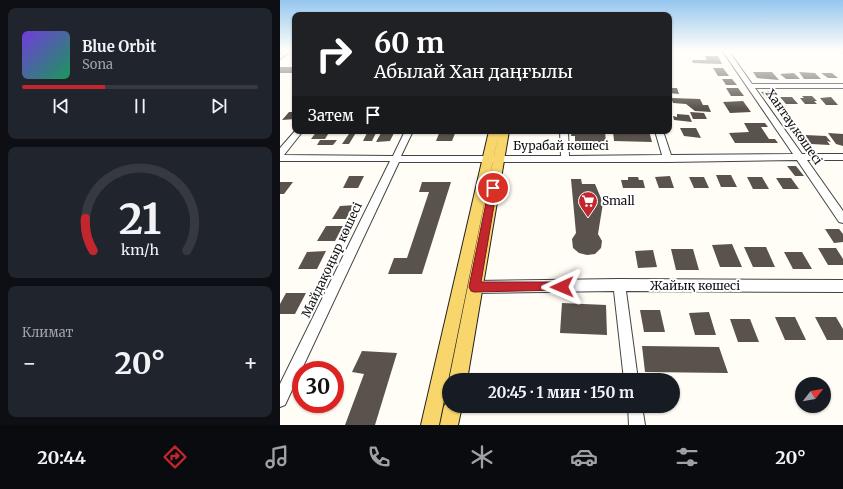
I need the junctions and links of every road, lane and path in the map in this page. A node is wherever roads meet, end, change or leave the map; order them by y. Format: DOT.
graph roads {
  1 [pos="739,70"];
  2 [pos="750,86"];
  3 [pos="843,86"];
  4 [pos="297,134"];
  5 [pos="407,134"];
  6 [pos="494,134"];
  7 [pos="503,134"];
  8 [pos="564,134"];
  9 [pos="660,134"];
  10 [pos="280,154"];
  11 [pos="565,157"];
  12 [pos="801,157"];
  13 [pos="843,157"];
  14 [pos="280,158"];
  15 [pos="395,158"];
  16 [pos="493,159"];
  17 [pos="668,159"];
  18 [pos="843,219"];
  19 [pos="619,285"];
  20 [pos="843,286"];
  21 [pos="474,287"];
  22 [pos="459,373"];
  23 [pos="630,373"];
  24 [pos="280,400"];
  25 [pos="452,413"];
  26 [pos="636,413"];
  27 [pos="430,425"];
  28 [pos="449,425"];
  29 [pos="637,425"];
  1 -- 2 [label="street, Хантау көшесі"];
  2 -- 3 [label="street"];
  2 -- 12 [label="street, Хантау көшесі"];
  4 -- 10 [label="street"];
  5 -- 15 [label="street, Майдақоңыр көшесі"];
  6 -- 16 [label="main road"];
  7 -- 16 [label="main road"];
  8 -- 11 [label="street"];
  9 -- 17 [label="street"];
  11 -- 16 [label="street, Бурабай көшесі"];
  11 -- 17 [label="street, Бурабай көшесі"];
  12 -- 13 [label="street, Бурабай көшесі"];
  12 -- 17 [label="street, Бурабай көшесі"];
  12 -- 18 [label="street, Хантау көшесі"];
  14 -- 15 [label="street, Бурабай көшесі"];
  15 -- 16 [label="street, Бурабай көшесі"];
  15 -- 24 [label="street, Майдақоңыр көшесі"];
  16 -- 21 [label="main road"];
  16 -- 27 [label="main road"];
  19 -- 20 [label="street, Жайық көшесі"];
  19 -- 21 [label="street, Жайық көшесі"];
  19 -- 23 [label="street"];
  21 -- 22 [label="main road"];
  25 -- 28 [label="main road"];
  26 -- 29 [label="street"];
}
